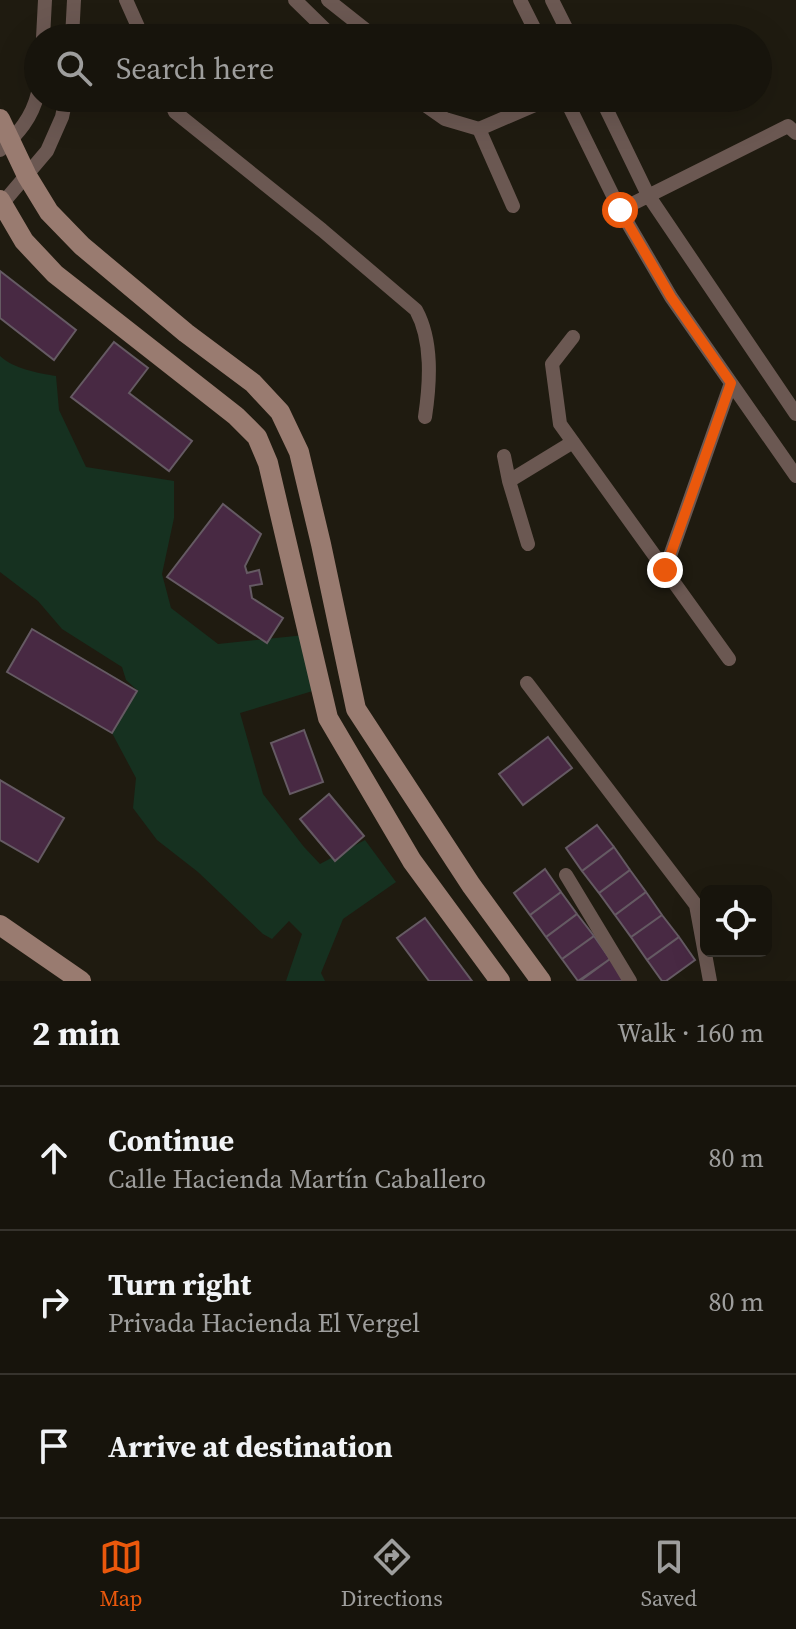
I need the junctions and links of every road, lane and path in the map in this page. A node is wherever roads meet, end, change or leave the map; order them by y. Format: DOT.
graph roads {
  1 [pos="45,0"];
  2 [pos="74,0"];
  3 [pos="126,0"];
  4 [pos="295,0"];
  5 [pos="328,0"];
  6 [pos="520,0"];
  7 [pos="552,0"];
  8 [pos="44,24"];
  9 [pos="73,24"];
  10 [pos="137,24"];
  11 [pos="320,24"];
  12 [pos="358,24"];
  13 [pos="532,24"];
  14 [pos="564,24"];
  15 [pos="32,112"];
  16 [pos="63,112"];
  17 [pos="175,112"];
  18 [pos="435,112"];
  19 [pos="518,112"];
  20 [pos="572,112"];
  21 [pos="607,112"];
  22 [pos="0,119"];
  23 [pos="479,129"];
  24 [pos="796,133"];
  25 [pos="5,146"];
  26 [pos="27,176"];
  27 [pos="648,195"];
  28 [pos="1,202"];
  29 [pos="513,206"];
  30 [pos="620,210"];
  31 [pos="573,337"];
  32 [pos="731,383"];
  33 [pos="796,414"];
  34 [pos="425,417"];
  35 [pos="573,442"];
  36 [pos="504,456"];
  37 [pos="796,476"];
  38 [pos="509,481"];
  39 [pos="528,544"];
  40 [pos="665,570"];
  41 [pos="729,659"];
  42 [pos="527,683"];
  43 [pos="566,875"];
  44 [pos="0,925"];
  45 [pos="81,981"];
  46 [pos="500,981"];
  47 [pos="541,981"];
  48 [pos="630,981"];
  49 [pos="710,981"];
  1 -- 8 [label="street"];
  2 -- 9 [label="street"];
  3 -- 10 [label="street"];
  4 -- 11 [label="street"];
  5 -- 12 [label="street"];
  6 -- 13 [label="street"];
  7 -- 14 [label="street"];
  15 -- 25 [label="street"];
  16 -- 26 [label="street"];
  17 -- 34 [label="street"];
  18 -- 23 [label="street"];
  19 -- 23 [label="street"];
  20 -- 30 [label="street"];
  21 -- 27 [label="street"];
  22 -- 25 [label="main road"];
  23 -- 29 [label="street"];
  24 -- 27 [label="street"];
  25 -- 26 [label="main road"];
  26 -- 28 [label="street"];
  26 -- 47 [label="main road"];
  27 -- 30 [label="street"];
  27 -- 33 [label="street"];
  28 -- 46 [label="main road"];
  30 -- 32 [label="street"];
  31 -- 35 [label="street"];
  32 -- 37 [label="street"];
  32 -- 40 [label="street"];
  35 -- 38 [label="street"];
  35 -- 40 [label="street"];
  36 -- 38 [label="street"];
  38 -- 39 [label="street"];
  40 -- 41 [label="street"];
  42 -- 49 [label="street"];
  43 -- 48 [label="street"];
  44 -- 45 [label="main road"];
}
